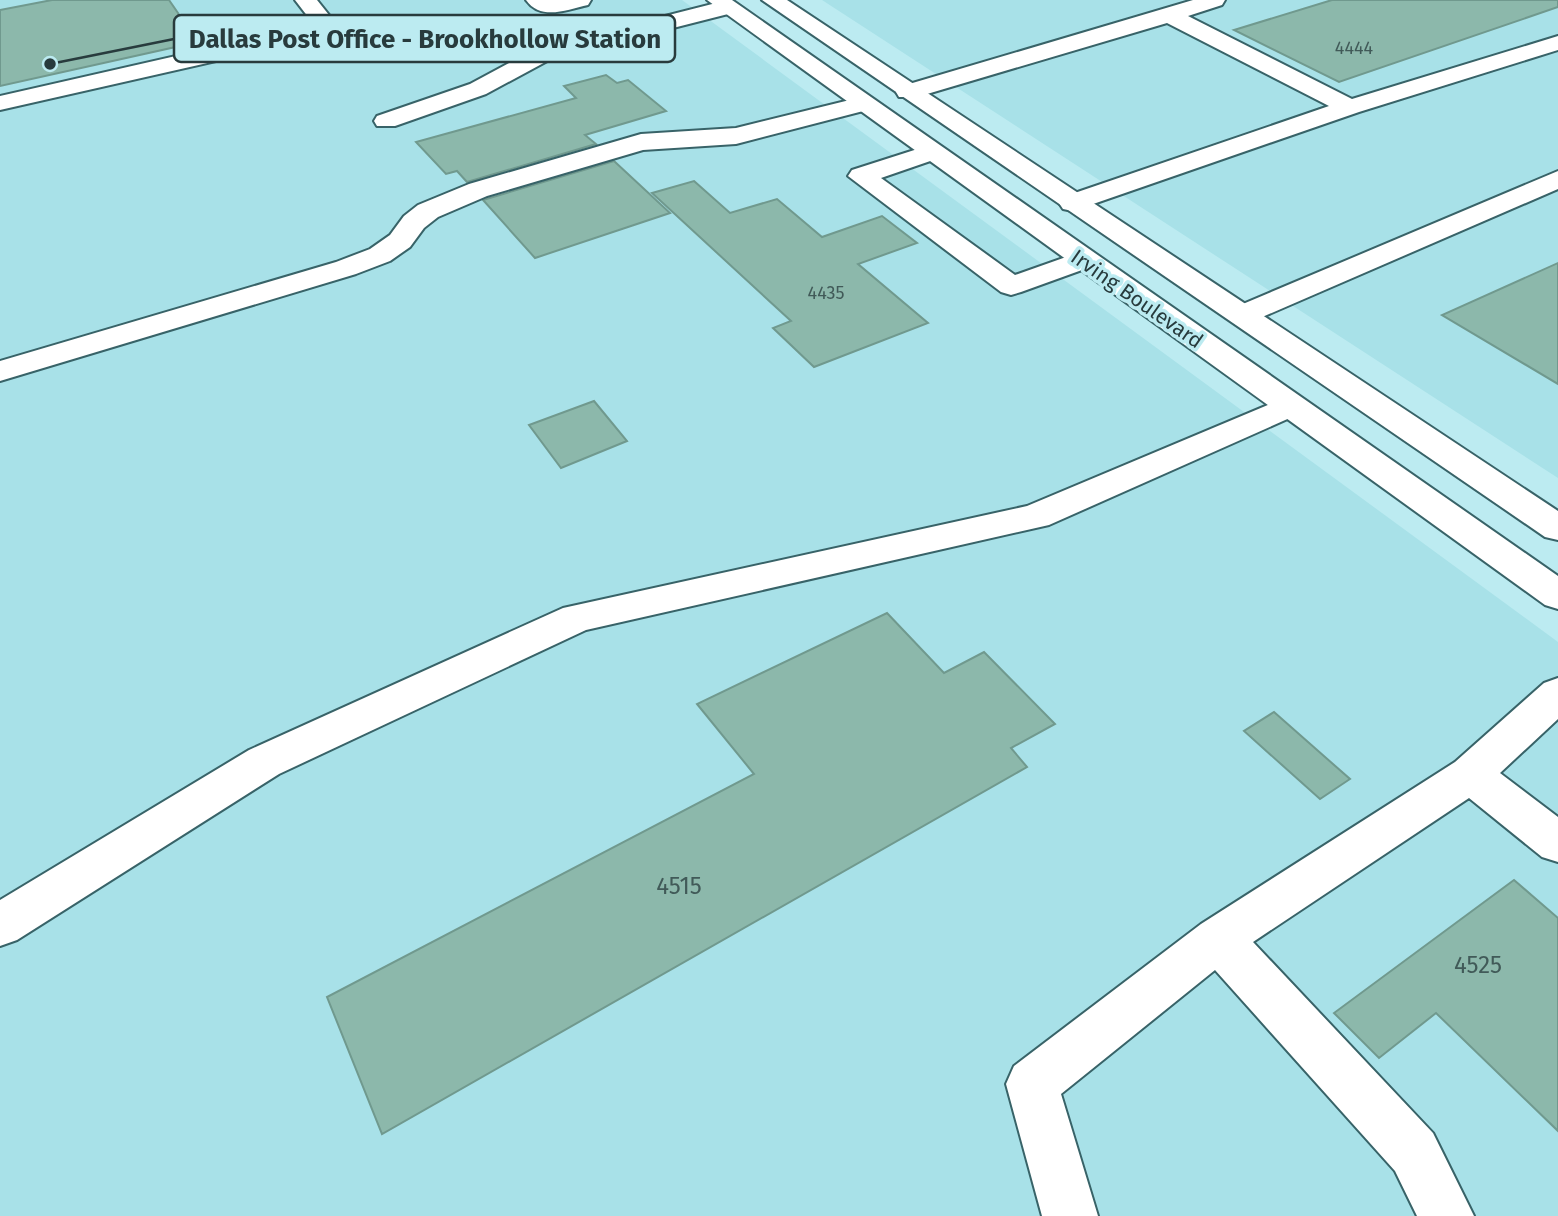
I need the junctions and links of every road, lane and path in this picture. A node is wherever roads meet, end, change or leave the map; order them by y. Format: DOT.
graph roads {
  1 [pos="306,0"];
  2 [pos="537,0"];
  3 [pos="580,0"];
  4 [pos="757,0"];
  5 [pos="773,0"];
  6 [pos="1214,0"];
  7 [pos="723,4"];
  8 [pos="1169,15"];
  9 [pos="1558,43"];
  10 [pos="908,92"];
  11 [pos="0,103"];
  12 [pos="862,104"];
  13 [pos="1350,107"];
  14 [pos="386,121"];
  15 [pos="930,153"];
  16 [pos="1558,179"];
  17 [pos="1073,203"];
  18 [pos="1083,260"];
  19 [pos="1242,315"];
  20 [pos="1192,337"];
  21 [pos="0,370"];
  22 [pos="1340,381"];
  23 [pos="1289,406"];
  24 [pos="1554,521"];
  25 [pos="1496,551"];
  26 [pos="1558,595"];
  27 [pos="1558,694"];
  28 [pos="1470,774"];
  29 [pos="1558,843"];
  30 [pos="0,925"];
  31 [pos="1218,939"];
  32 [pos="1070,1216"];
  33 [pos="1446,1216"];
  1 -- 11 [label="main road"];
  2 -- 3 [label="main road"];
  4 -- 7 [label="main road"];
  5 -- 10 [label="main road, Irving Boulevard"];
  6 -- 8 [label="main road"];
  7 -- 12 [label="main road, Irving Boulevard"];
  7 -- 14 [label="main road"];
  8 -- 10 [label="main road"];
  8 -- 13 [label="main road"];
  9 -- 13 [label="main road"];
  10 -- 12 [label="main road"];
  10 -- 17 [label="main road, Irving Boulevard"];
  12 -- 15 [label="main road, Irving Boulevard"];
  12 -- 21 [label="main road"];
  13 -- 17 [label="main road"];
  15 -- 18 [label="main road, Irving Boulevard"];
  15 -- 18 [label="main road"];
  16 -- 19 [label="main road"];
  17 -- 19 [label="main road, Irving Boulevard"];
  18 -- 20 [label="main road, Irving Boulevard"];
  19 -- 20 [label="main road"];
  19 -- 22 [label="main road, Irving Boulevard"];
  20 -- 23 [label="main road, Irving Boulevard"];
  22 -- 23 [label="main road"];
  22 -- 24 [label="main road, Irving Boulevard"];
  23 -- 25 [label="main road, Irving Boulevard"];
  23 -- 30 [label="main road"];
  24 -- 25 [label="main road"];
  25 -- 26 [label="main road, Irving Boulevard"];
  27 -- 28 [label="main road"];
  28 -- 29 [label="main road"];
  28 -- 31 [label="main road"];
  31 -- 32 [label="main road"];
  31 -- 33 [label="main road"];
}
